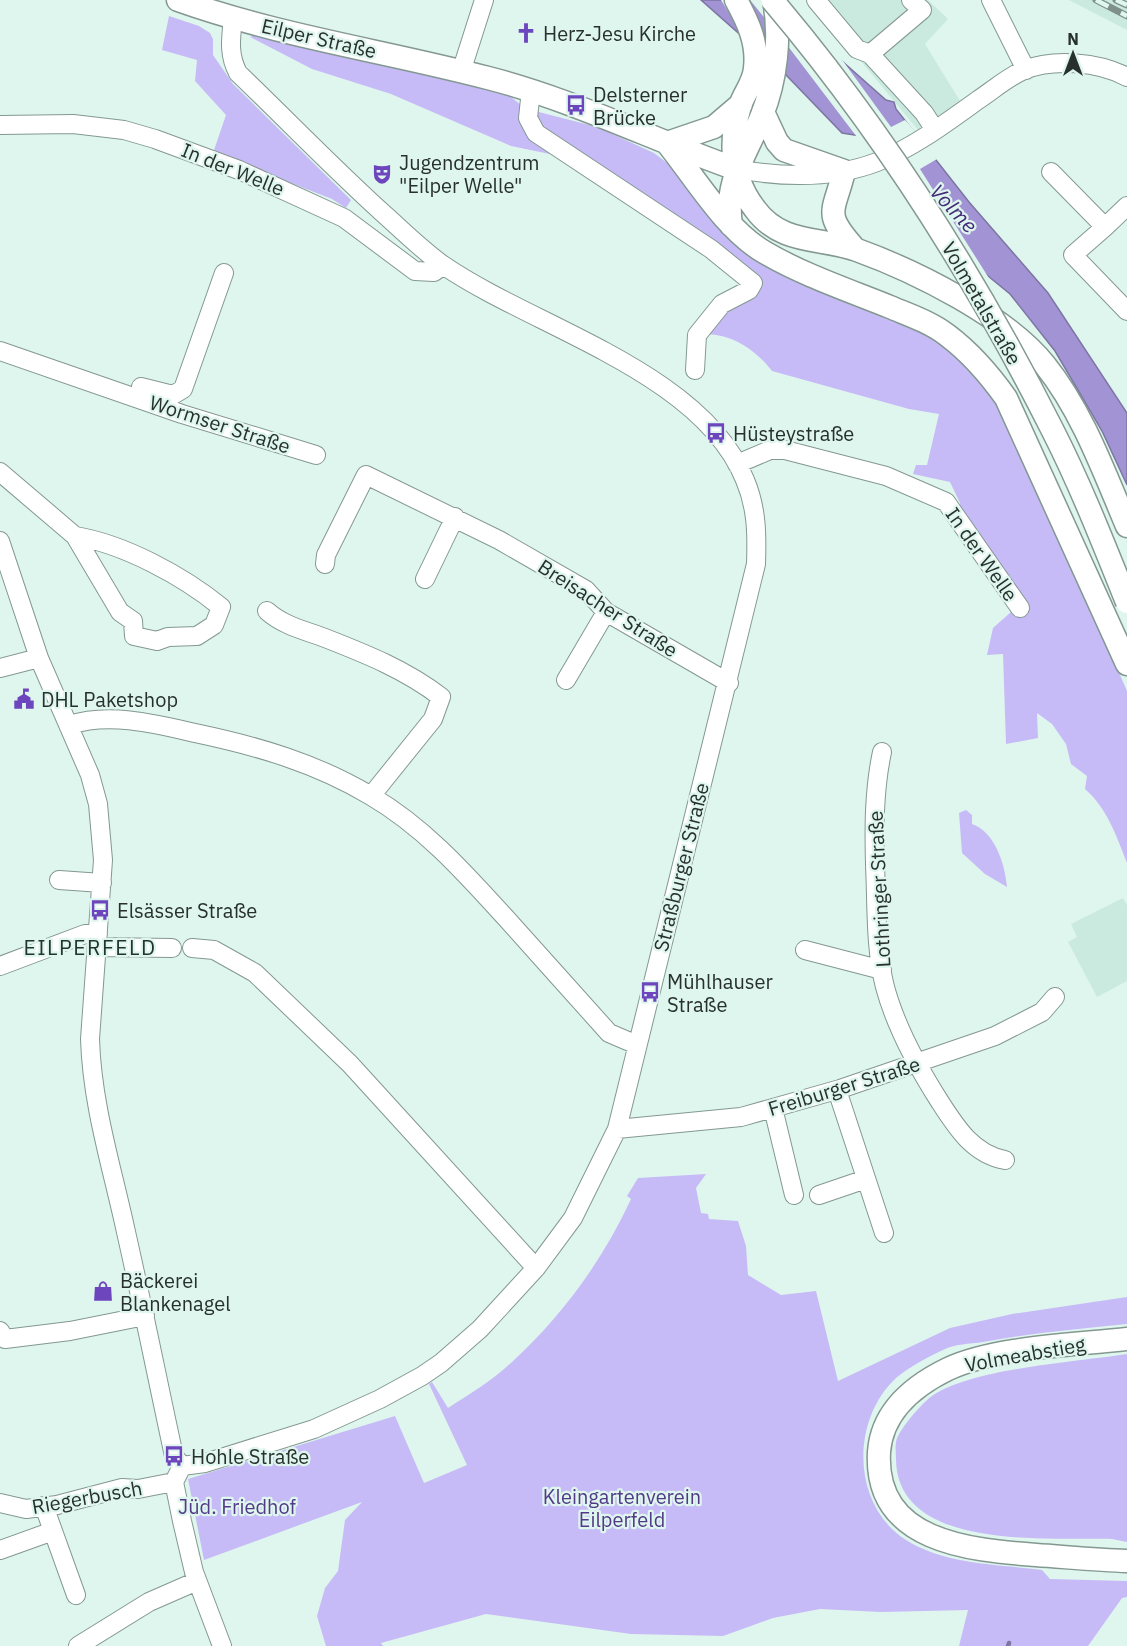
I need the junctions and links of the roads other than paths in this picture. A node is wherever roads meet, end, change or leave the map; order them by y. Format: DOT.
graph roads {
  1 [pos="178,0"];
  2 [pos="484,0"];
  3 [pos="736,0"];
  4 [pos="773,0"];
  5 [pos="816,0"];
  6 [pos="911,0"];
  7 [pos="992,0"];
  8 [pos="233,18"];
  9 [pos="870,54"];
  10 [pos="1026,70"];
  11 [pos="461,72"];
  12 [pos="763,72"];
  13 [pos="1127,77"];
  14 [pos="531,90"];
  15 [pos="741,104"];
  16 [pos="763,112"];
  17 [pos="0,125"];
  18 [pos="928,135"];
  19 [pos="667,143"];
  20 [pos="736,169"];
  21 [pos="850,170"];
  22 [pos="1051,172"];
  23 [pos="1127,206"];
  24 [pos="731,225"];
  25 [pos="1105,227"];
  26 [pos="855,249"];
  27 [pos="443,264"];
  28 [pos="224,273"];
  29 [pos="1127,312"];
  30 [pos="0,351"];
  31 [pos="695,370"];
  32 [pos="125,392"];
  33 [pos="316,455"];
  34 [pos="737,464"];
  35 [pos="0,472"];
  36 [pos="455,517"];
  37 [pos="1127,526"];
  38 [pos="75,536"];
  39 [pos="0,541"];
  40 [pos="325,564"];
  41 [pos="426,579"];
  42 [pos="1127,602"];
  43 [pos="1020,608"];
  44 [pos="267,611"];
  45 [pos="606,612"];
  46 [pos="39,658"];
  47 [pos="1124,658"];
  48 [pos="0,668"];
  49 [pos="566,680"];
  50 [pos="729,683"];
  51 [pos="70,725"];
  52 [pos="882,752"];
  53 [pos="371,796"];
  54 [pos="59,880"];
  55 [pos="102,883"];
  56 [pos="98,940"];
  57 [pos="172,948"];
  58 [pos="192,948"];
  59 [pos="806,950"];
  60 [pos="0,966"];
  61 [pos="882,970"];
  62 [pos="1055,997"];
  63 [pos="637,1045"];
  64 [pos="915,1064"];
  65 [pos="837,1090"];
  66 [pos="773,1108"];
  67 [pos="617,1129"];
  68 [pos="1005,1160"];
  69 [pos="866,1179"];
  70 [pos="794,1195"];
  71 [pos="819,1195"];
  72 [pos="884,1233"];
  73 [pos="536,1268"];
  74 [pos="145,1316"];
  75 [pos="0,1331"];
  76 [pos="1127,1339"];
  77 [pos="178,1474"];
  78 [pos="0,1503"];
  79 [pos="44,1506"];
  80 [pos="53,1531"];
  81 [pos="0,1550"];
  82 [pos="1127,1561"];
  83 [pos="197,1581"];
  84 [pos="76,1595"];
  85 [pos="78,1646"];
  86 [pos="222,1646"];
  1 -- 8 [label="main road, Eilper Straße"];
  2 -- 11 [label="street"];
  3 -- 12 [label="main road"];
  4 -- 12 [label="main road"];
  4 -- 42 [label="main road, Volmetalstraße, bridge"];
  5 -- 9 [label="street"];
  6 -- 9 [label="street"];
  7 -- 10 [label="street"];
  8 -- 11 [label="main road, Eilper Straße"];
  8 -- 27 [label="street"];
  9 -- 18 [label="street"];
  10 -- 13 [label="street"];
  10 -- 18 [label="street"];
  11 -- 14 [label="main road, Eilper Straße"];
  12 -- 15 [label="main road"];
  12 -- 16 [label="main road"];
  14 -- 19 [label="main road, Eilper Straße"];
  14 -- 31 [label="street"];
  15 -- 19 [label="main road"];
  15 -- 20 [label="main road"];
  16 -- 20 [label="main road"];
  16 -- 21 [label="main road"];
  17 -- 27 [label="street, In der Welle"];
  18 -- 21 [label="street"];
  19 -- 20 [label="main road, Eilper Straße"];
  19 -- 24 [label="main road"];
  20 -- 21 [label="street"];
  20 -- 24 [label="main road"];
  20 -- 26 [label="main road"];
  21 -- 26 [label="main road"];
  22 -- 25 [label="street"];
  23 -- 25 [label="street"];
  24 -- 47 [label="main road"];
  25 -- 29 [label="street"];
  26 -- 37 [label="main road, bridge"];
  27 -- 34 [label="street"];
  28 -- 32 [label="street, Wormser Straße"];
  30 -- 32 [label="street, Wormser Straße"];
  32 -- 33 [label="street, Wormser Straße"];
  34 -- 43 [label="street, In der Welle"];
  34 -- 50 [label="street, Straßburger Straße"];
  35 -- 38 [label="street"];
  36 -- 40 [label="street, Breisacher Straße"];
  36 -- 41 [label="street"];
  36 -- 45 [label="street, Breisacher Straße"];
  38 -- 38 [label="street"];
  39 -- 46 [label="street"];
  44 -- 53 [label="street"];
  45 -- 49 [label="street"];
  45 -- 50 [label="street, Breisacher Straße"];
  46 -- 48 [label="street"];
  46 -- 51 [label="street"];
  50 -- 63 [label="street, Straßburger Straße"];
  51 -- 53 [label="street"];
  51 -- 55 [label="street"];
  52 -- 61 [label="street, Lothringer Straße"];
  53 -- 63 [label="street"];
  54 -- 55 [label="street"];
  55 -- 56 [label="street"];
  56 -- 57 [label="street"];
  56 -- 60 [label="street"];
  56 -- 74 [label="street"];
  58 -- 73 [label="street"];
  59 -- 61 [label="street"];
  61 -- 64 [label="street, Lothringer Straße"];
  62 -- 64 [label="street, Freiburger Straße"];
  63 -- 67 [label="street, Straßburger Straße"];
  64 -- 65 [label="street, Freiburger Straße"];
  64 -- 68 [label="street, Lothringer Straße"];
  65 -- 66 [label="street, Freiburger Straße"];
  65 -- 69 [label="street"];
  66 -- 67 [label="street, Freiburger Straße"];
  66 -- 70 [label="street"];
  67 -- 73 [label="street, Straßburger Straße"];
  69 -- 71 [label="street"];
  69 -- 72 [label="street"];
  73 -- 77 [label="street, Straßburger Straße"];
  74 -- 75 [label="street"];
  74 -- 77 [label="street"];
  76 -- 82 [label="main road, Volmeabstieg"];
  77 -- 79 [label="street, Riegerbusch"];
  77 -- 83 [label="street"];
  78 -- 79 [label="street, Riegerbusch"];
  79 -- 80 [label="street"];
  80 -- 81 [label="street"];
  80 -- 84 [label="street"];
  83 -- 85 [label="street"];
  83 -- 86 [label="street"];
}
